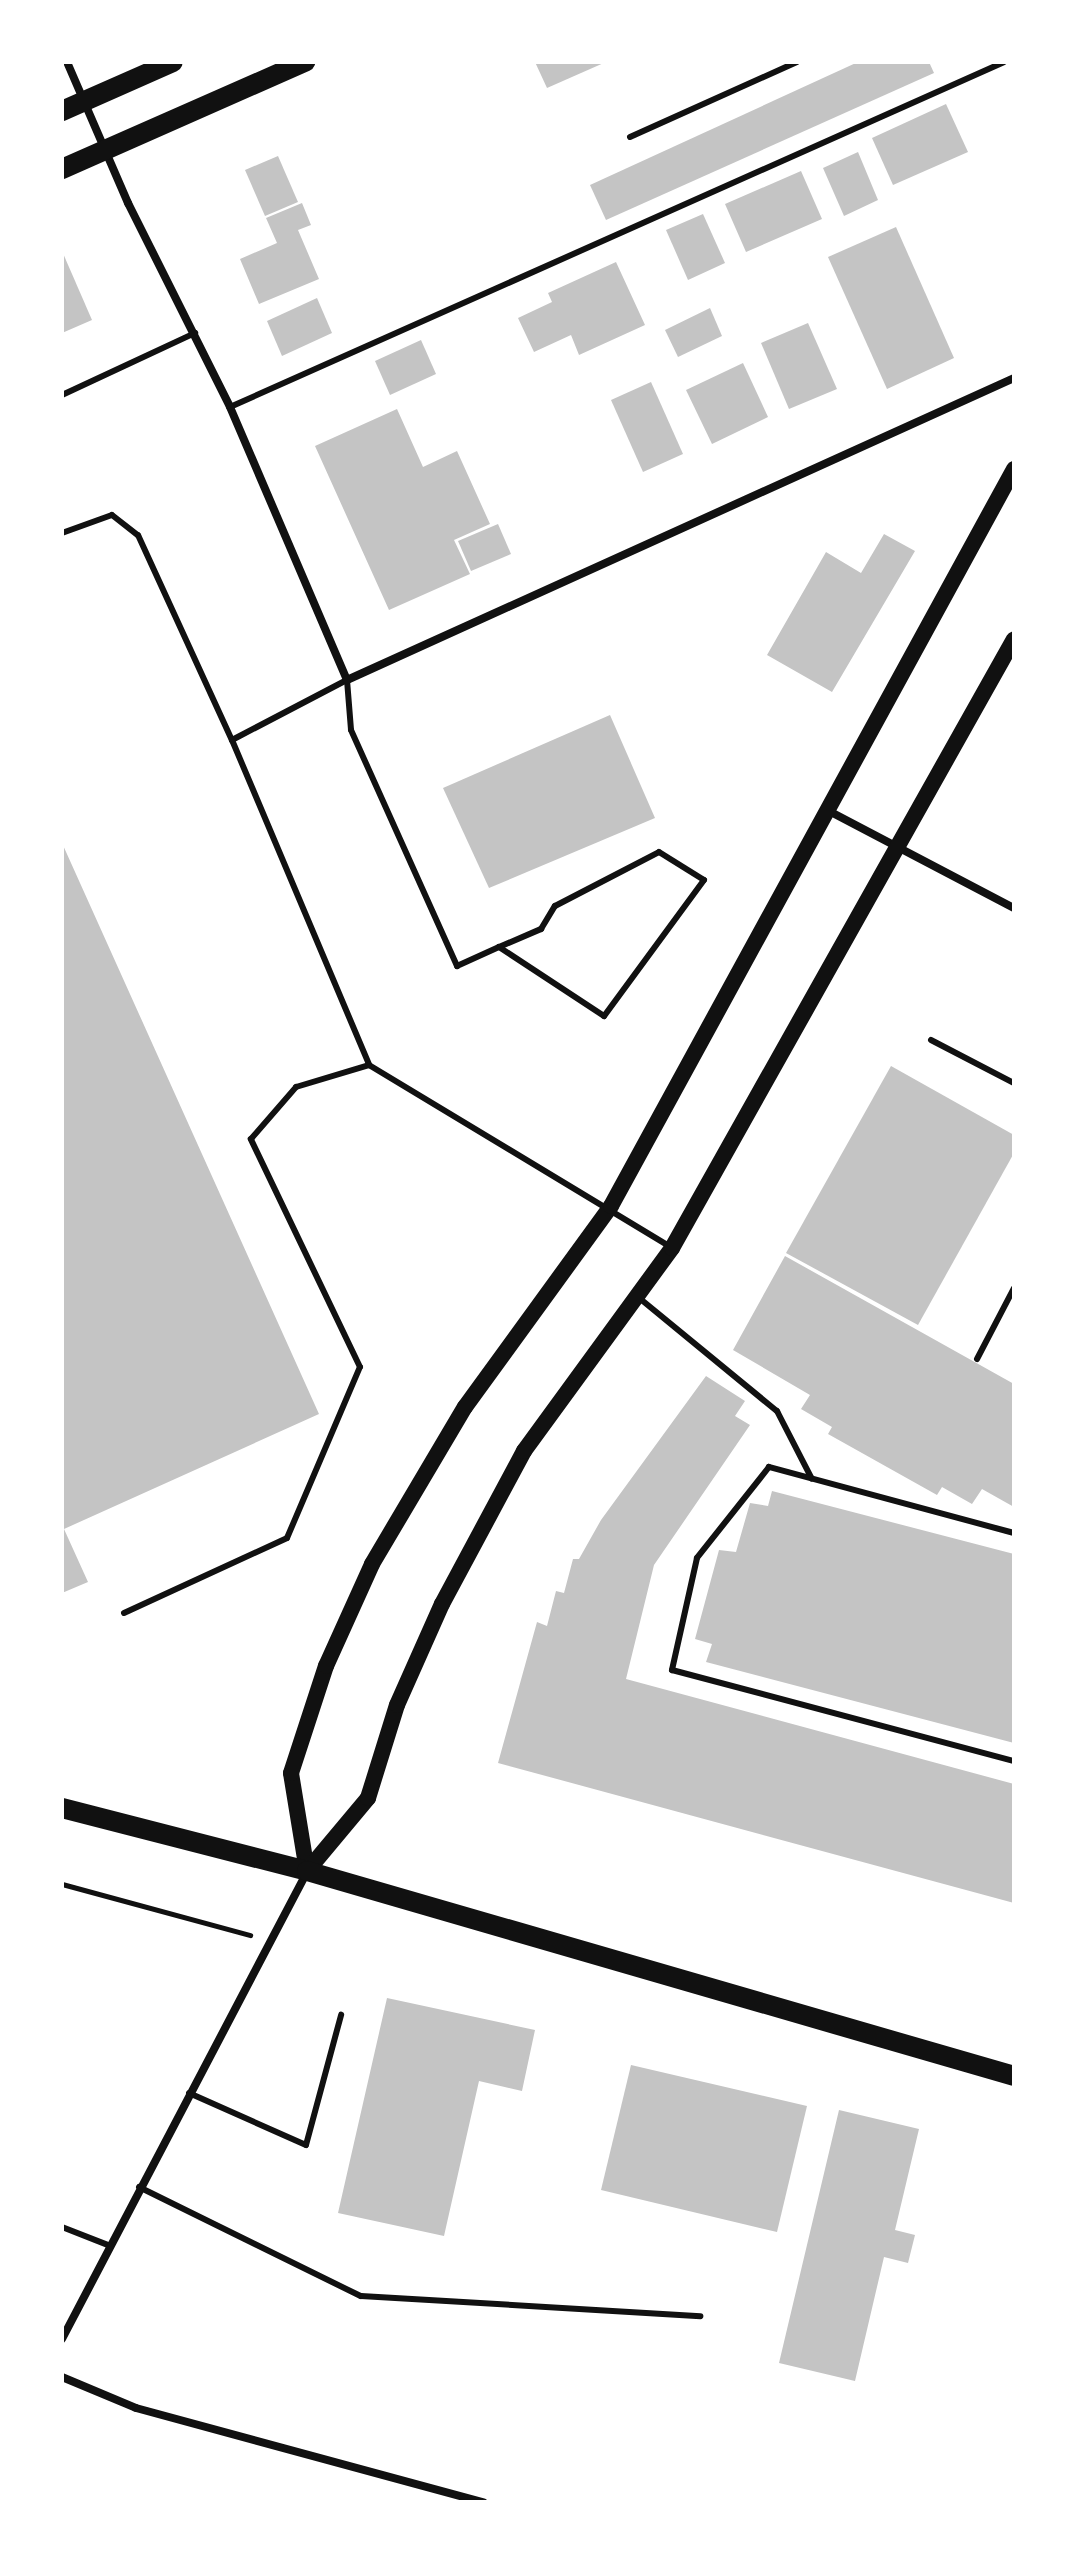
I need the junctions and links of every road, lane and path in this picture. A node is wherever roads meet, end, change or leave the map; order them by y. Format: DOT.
graph roads {
  1 [pos="67,62"];
  2 [pos="173,62"];
  3 [pos="305,62"];
  4 [pos="797,62"];
  5 [pos="1004,62"];
  6 [pos="85,101"];
  7 [pos="62,111"];
  8 [pos="630,137"];
  9 [pos="107,150"];
  10 [pos="62,169"];
  11 [pos="195,333"];
  12 [pos="1014,378"];
  13 [pos="62,395"];
  14 [pos="230,407"];
  15 [pos="1014,469"];
  16 [pos="62,533"];
  17 [pos="1014,639"];
  18 [pos="347,680"];
  19 [pos="232,740"];
  20 [pos="826,809"];
  21 [pos="900,845"];
  22 [pos="1014,908"];
  23 [pos="499,947"];
  24 [pos="931,1040"];
  25 [pos="369,1065"];
  26 [pos="1014,1083"];
  27 [pos="611,1206"];
  28 [pos="672,1248"];
  29 [pos="1014,1288"];
  30 [pos="638,1297"];
  31 [pos="977,1359"];
  32 [pos="812,1479"];
  33 [pos="1014,1533"];
  34 [pos="124,1613"];
  35 [pos="1014,1761"];
  36 [pos="62,1808"];
  37 [pos="307,1871"];
  38 [pos="62,1884"];
  39 [pos="271,1940"];
  40 [pos="341,2015"];
  41 [pos="1014,2076"];
  42 [pos="189,2093"];
  43 [pos="139,2187"];
  44 [pos="62,2227"];
  45 [pos="108,2245"];
  46 [pos="700,2316"];
  47 [pos="62,2339"];
  48 [pos="62,2377"];
  49 [pos="483,2502"];
  1 -- 6 [label="street"];
  2 -- 6 [label="main road"];
  3 -- 9 [label="main road"];
  4 -- 8 [label="lane"];
  5 -- 14 [label="lane"];
  6 -- 7 [label="main road"];
  6 -- 9 [label="street"];
  9 -- 10 [label="main road"];
  9 -- 11 [label="street"];
  11 -- 13 [label="lane"];
  11 -- 14 [label="street"];
  12 -- 18 [label="street"];
  14 -- 18 [label="street"];
  15 -- 20 [label="main road"];
  16 -- 19 [label="lane"];
  17 -- 21 [label="main road"];
  18 -- 19 [label="lane"];
  18 -- 23 [label="lane"];
  19 -- 25 [label="lane"];
  20 -- 21 [label="street"];
  20 -- 27 [label="main road"];
  21 -- 22 [label="street"];
  21 -- 28 [label="main road"];
  23 -- 23 [label="lane"];
  24 -- 26 [label="lane"];
  25 -- 27 [label="lane"];
  25 -- 34 [label="lane"];
  27 -- 28 [label="lane"];
  27 -- 37 [label="main road"];
  28 -- 30 [label="main road"];
  29 -- 31 [label="lane"];
  30 -- 32 [label="lane"];
  30 -- 37 [label="main road"];
  32 -- 33 [label="lane"];
  32 -- 35 [label="lane"];
  36 -- 37 [label="main road"];
  37 -- 39 [label="street"];
  37 -- 41 [label="main road"];
  38 -- 39 [label="path"];
  39 -- 42 [label="street"];
  40 -- 42 [label="lane"];
  42 -- 43 [label="street"];
  43 -- 45 [label="street"];
  43 -- 46 [label="lane"];
  44 -- 45 [label="lane"];
  45 -- 47 [label="street"];
  48 -- 49 [label="street"];
}
